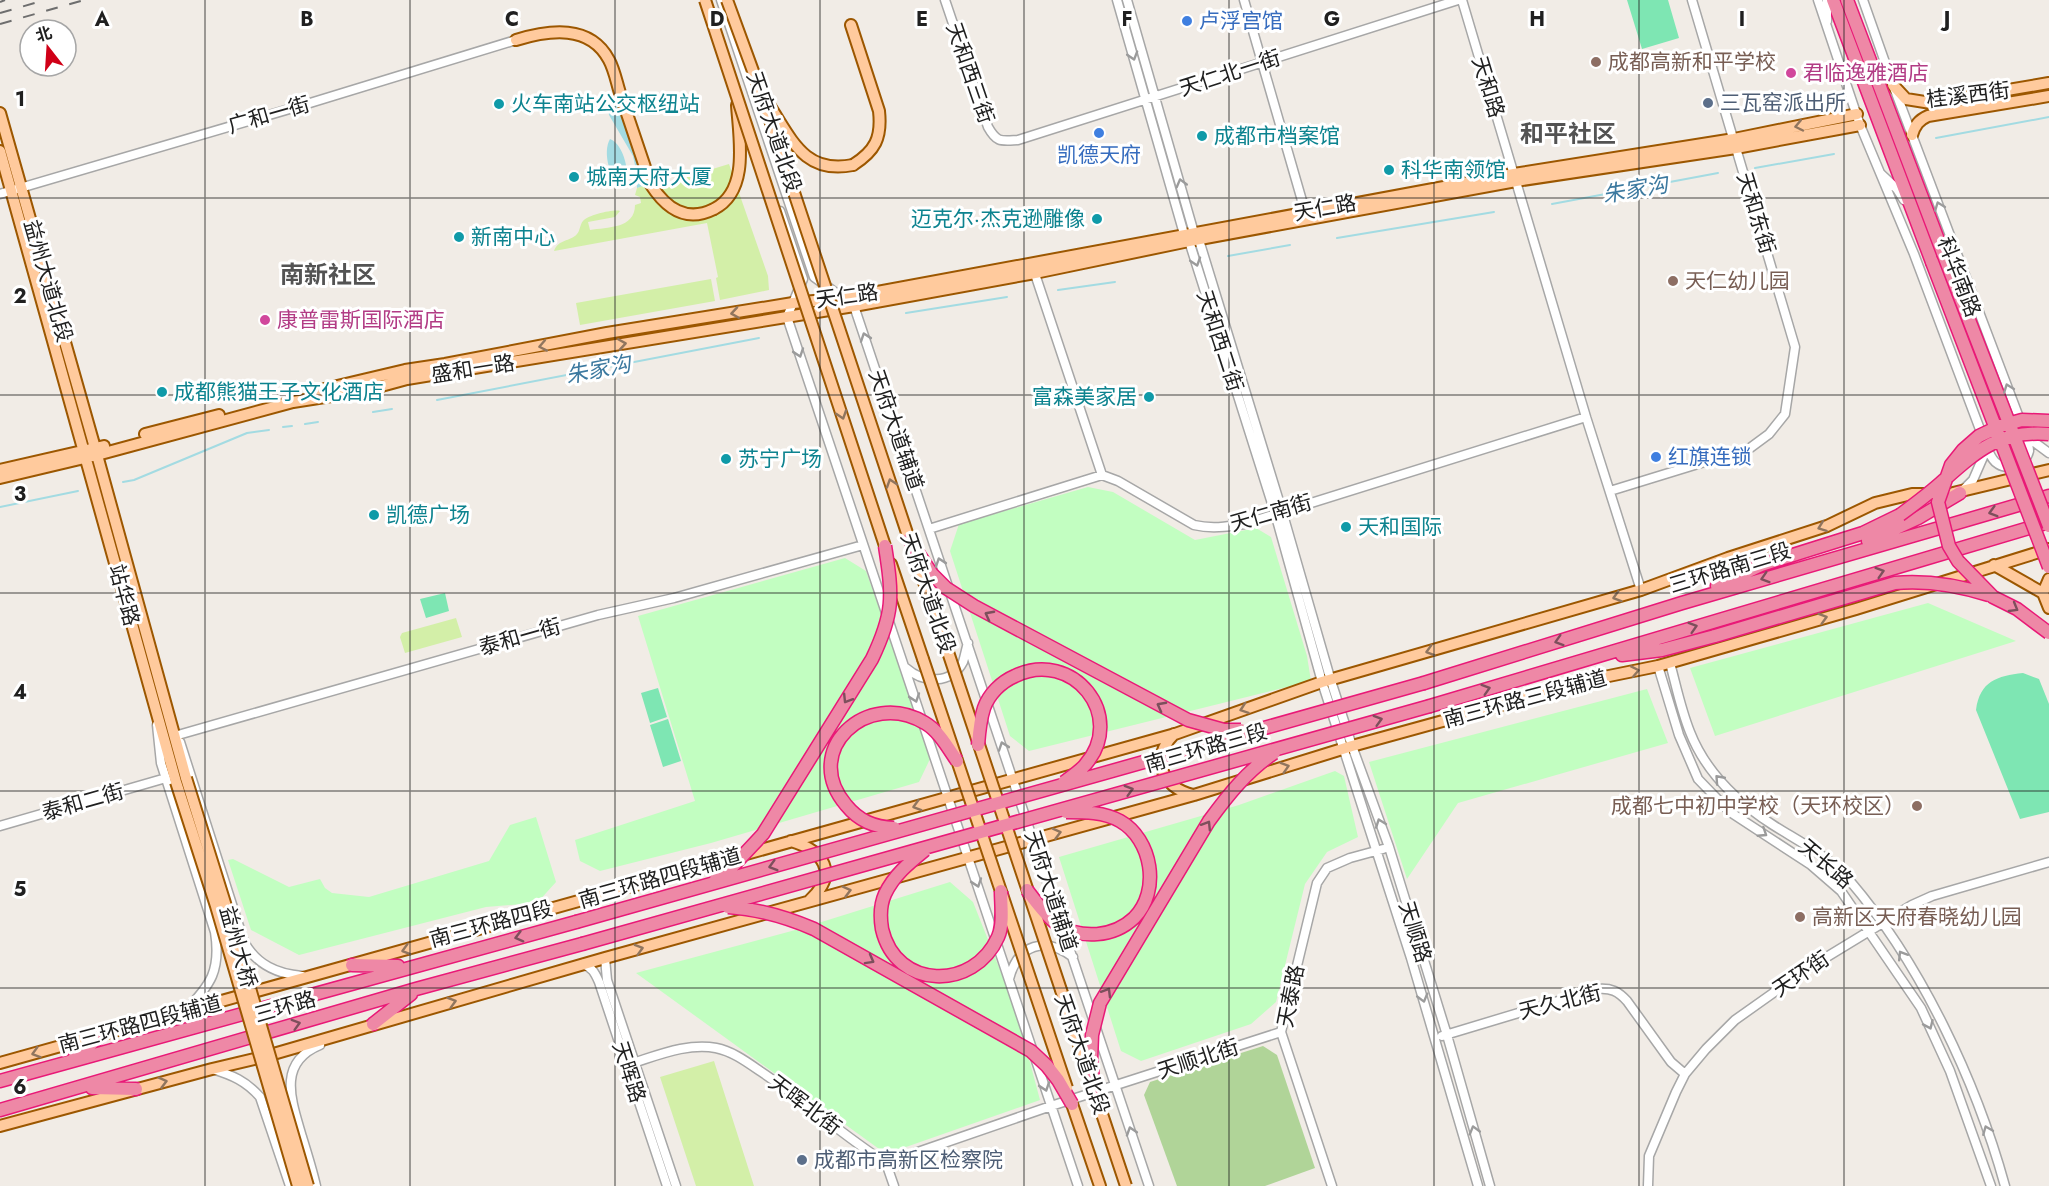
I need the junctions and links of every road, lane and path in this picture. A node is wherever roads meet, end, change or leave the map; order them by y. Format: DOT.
graph roads {
  1 [pos="705,0"];
  2 [pos="710,0"];
  3 [pos="721,0"];
  4 [pos="727,0"];
  5 [pos="945,0"];
  6 [pos="1117,0"];
  7 [pos="1128,0"];
  8 [pos="1244,0"];
  9 [pos="1460,0"];
  10 [pos="1692,0"];
  11 [pos="1818,0"];
  12 [pos="1827,0"];
  13 [pos="1833,0"];
  14 [pos="1863,0"];
  15 [pos="1849,5"];
  16 [pos="851,25"];
  17 [pos="1873,27"];
  18 [pos="1827,29"];
  19 [pos="516,40"];
  20 [pos="1263,62"];
  21 [pos="2049,83"];
  22 [pos="1893,85"];
  23 [pos="761,93"];
  24 [pos="2049,96"];
  25 [pos="1157,97"];
  26 [pos="737,99"];
  27 [pos="1147,100"];
  28 [pos="0,113"];
  29 [pos="1857,114"];
  30 [pos="1860,125"];
  31 [pos="1912,135"];
  32 [pos="1002,141"];
  33 [pos="1735,144"];
  34 [pos="0,151"];
  35 [pos="1925,169"];
  36 [pos="1879,171"];
  37 [pos="1515,177"];
  38 [pos="16,189"];
  39 [pos="1919,190"];
  40 [pos="0,194"];
  41 [pos="1305,211"];
  42 [pos="1915,217"];
  43 [pos="1192,237"];
  44 [pos="1034,268"];
  45 [pos="845,298"];
  46 [pos="793,303"];
  47 [pos="854,306"];
  48 [pos="787,316"];
  49 [pos="1586,417"];
  50 [pos="2049,421"];
  51 [pos="2049,434"];
  52 [pos="2026,436"];
  53 [pos="1987,448"];
  54 [pos="91,453"];
  55 [pos="2049,453"];
  56 [pos="0,470"];
  57 [pos="2049,470"];
  58 [pos="1102,475"];
  59 [pos="0,478"];
  60 [pos="1610,491"];
  61 [pos="1960,493"];
  62 [pos="2049,496"];
  63 [pos="1279,512"];
  64 [pos="2049,522"];
  65 [pos="2049,526"];
  66 [pos="929,529"];
  67 [pos="909,538"];
  68 [pos="863,545"];
  69 [pos="885,546"];
  70 [pos="2049,549"];
  71 [pos="1835,557"];
  72 [pos="1994,565"];
  73 [pos="2049,567"];
  74 [pos="2049,579"];
  75 [pos="1641,590"];
  76 [pos="2043,593"];
  77 [pos="1993,597"];
  78 [pos="1682,603"];
  79 [pos="2049,608"];
  80 [pos="2049,633"];
  81 [pos="968,643"];
  82 [pos="1591,658"];
  83 [pos="1670,663"];
  84 [pos="904,665"];
  85 [pos="1658,666"];
  86 [pos="1327,681"];
  87 [pos="1424,683"];
  88 [pos="162,717"];
  89 [pos="1257,730"];
  90 [pos="1175,734"];
  91 [pos="178,735"];
  92 [pos="978,745"];
  93 [pos="1285,747"];
  94 [pos="1348,748"];
  95 [pos="957,761"];
  96 [pos="1014,779"];
  97 [pos="176,780"];
  98 [pos="1058,786"];
  99 [pos="1194,795"];
  100 [pos="948,797"];
  101 [pos="992,804"];
  102 [pos="1053,812"];
  103 [pos="0,826"];
  104 [pos="908,828"];
  105 [pos="1034,839"];
  106 [pos="791,841"];
  107 [pos="931,846"];
  108 [pos="1389,847"];
  109 [pos="1378,851"];
  110 [pos="968,858"];
  111 [pos="2049,862"];
  112 [pos="710,884"];
  113 [pos="1027,890"];
  114 [pos="1001,891"];
  115 [pos="808,902"];
  116 [pos="718,906"];
  117 [pos="1881,922"];
  118 [pos="1869,930"];
  119 [pos="244,942"];
  120 [pos="217,946"];
  121 [pos="1073,957"];
  122 [pos="605,958"];
  123 [pos="583,964"];
  124 [pos="352,965"];
  125 [pos="411,966"];
  126 [pos="308,977"];
  127 [pos="1009,979"];
  128 [pos="416,989"];
  129 [pos="183,1012"];
  130 [pos="374,1024"];
  131 [pos="1281,1032"];
  132 [pos="103,1034"];
  133 [pos="1447,1035"];
  134 [pos="1434,1038"];
  135 [pos="70,1061"];
  136 [pos="0,1063"];
  137 [pos="630,1064"];
  138 [pos="212,1069"];
  139 [pos="1685,1074"];
  140 [pos="0,1081"];
  141 [pos="1116,1086"];
  142 [pos="79,1087"];
  143 [pos="136,1089"];
  144 [pos="1094,1090"];
  145 [pos="1072,1104"];
  146 [pos="1052,1106"];
  147 [pos="0,1110"];
  148 [pos="45,1113"];
  149 [pos="0,1126"];
  150 [pos="0,1132"];
  151 [pos="886,1163"];
  152 [pos="290,1186"];
  153 [pos="298,1186"];
  154 [pos="308,1186"];
  155 [pos="316,1186"];
  156 [pos="667,1186"];
  157 [pos="676,1186"];
  158 [pos="894,1186"];
  159 [pos="1078,1186"];
  160 [pos="1100,1186"];
  161 [pos="1126,1186"];
  162 [pos="1149,1186"];
  163 [pos="1332,1186"];
  164 [pos="1478,1186"];
  165 [pos="1490,1186"];
  166 [pos="1648,1186"];
  167 [pos="1991,1186"];
  168 [pos="2005,1186"];
  1 -- 26 [label="main road, 天府大道北段, bridge"];
  2 -- 46 [label="street"];
  3 -- 45 [label="street, 天府大道辅道"];
  4 -- 23 [label="main road, 天府大道北段, bridge"];
  5 -- 32 [label="street, 天和西三街"];
  6 -- 27 [label="street, 天和西二街, one-way"];
  7 -- 25 [label="street, 天和西二街"];
  8 -- 20 [label="street"];
  9 -- 20 [label="street, 天仁北一街"];
  9 -- 37 [label="street, 天和路"];
  10 -- 33 [label="street, 天和东街"];
  11 -- 18 [label="street"];
  12 -- 18 [label="street"];
  13 -- 42 [label="highway, 科华南路"];
  14 -- 17 [label="street"];
  15 -- 17 [label="street"];
  15 -- 39 [label="highway, 科华南路"];
  16 -- 23 [label="main road, bridge"];
  17 -- 22 [label="street"];
  18 -- 29 [label="street"];
  19 -- 26 [label="main road, bridge"];
  19 -- 38 [label="street, 广和一街"];
  20 -- 25 [label="street, 天仁北一街"];
  20 -- 41 [label="street"];
  21 -- 22 [label="main road, 桂溪西街"];
  22 -- 31 [label="street"];
  67 -- 23 [label="main road, 天府大道北段, one-way, bridge"];
  24 -- 31 [label="main road, 桂溪西街"];
  25 -- 27 [label="street, 天仁北一街"];
  43 -- 25 [label="street, 天和西二街, one-way"];
  26 -- 69 [label="main road, 天府大道北段, one-way, bridge"];
  27 -- 32 [label="street, 天仁北一街"];
  27 -- 43 [label="street, 天和西二街"];
  28 -- 38 [label="main road, 益州大道北段"];
  29 -- 30 [label="street"];
  29 -- 33 [label="main road, 天仁路, one-way"];
  30 -- 33 [label="main road, 天仁路"];
  30 -- 36 [label="street"];
  31 -- 35 [label="street"];
  33 -- 37 [label="main road, 天仁路"];
  33 -- 60 [label="street, 天和东街"];
  34 -- 38 [label="main road, 益州大道北段"];
  35 -- 39 [label="street"];
  52 -- 35 [label="street, one-way"];
  36 -- 42 [label="street"];
  36 -- 53 [label="street"];
  37 -- 41 [label="main road, 天仁路"];
  37 -- 43 [label="main road, 天仁路"];
  37 -- 49 [label="street, 天和路"];
  38 -- 40 [label="street, 广和一街"];
  38 -- 54 [label="main road, 益州大道北段"];
  39 -- 65 [label="highway, 科华南路, bridge"];
  41 -- 43 [label="main road, 天仁路"];
  42 -- 73 [label="highway, 科华南路, bridge"];
  43 -- 44 [label="main road, 天仁路"];
  43 -- 63 [label="street, 天和西二街"];
  44 -- 45 [label="main road, 天仁路"];
  44 -- 47 [label="main road, 天仁路"];
  44 -- 58 [label="street"];
  45 -- 46 [label="main road, 天仁路"];
  45 -- 47 [label="street, 天府大道辅道"];
  46 -- 48 [label="street"];
  46 -- 54 [label="main road, 盛和一路, one-way"];
  47 -- 48 [label="main road, 盛和一路"];
  66 -- 47 [label="street, 天府大道辅道, one-way"];
  54 -- 48 [label="main road, 盛和一路, one-way"];
  48 -- 68 [label="street, one-way"];
  49 -- 60 [label="street, 天和路"];
  49 -- 63 [label="street, 天仁南街"];
  50 -- 77 [label="highway, bridge"];
  51 -- 78 [label="highway, bridge"];
  52 -- 53 [label="street"];
  52 -- 55 [label="street"];
  53 -- 61 [label="street"];
  54 -- 56 [label="main road"];
  54 -- 59 [label="main road"];
  54 -- 88 [label="main road, 站华路"];
  57 -- 61 [label="main road"];
  58 -- 63 [label="street, 天仁南街"];
  58 -- 66 [label="street"];
  60 -- 75 [label="street, 天和路"];
  61 -- 71 [label="highway"];
  61 -- 75 [label="main road, one-way"];
  62 -- 71 [label="highway, 三环路南三段, one-way"];
  63 -- 86 [label="street, 天和西二街"];
  82 -- 64 [label="highway, one-way"];
  81 -- 66 [label="street, 天府大道辅道, one-way"];
  89 -- 67 [label="highway, one-way, bridge"];
  67 -- 92 [label="main road, 天府大道北段, bridge"];
  68 -- 84 [label="street"];
  68 -- 91 [label="street, 泰和一街"];
  69 -- 95 [label="main road, 天府大道北段, bridge"];
  69 -- 112 [label="highway, one-way, bridge"];
  70 -- 72 [label="main road, 南三环路三段辅道"];
  71 -- 78 [label="highway, 三环路南三段, one-way"];
  72 -- 76 [label="main road"];
  83 -- 72 [label="main road, 南三环路三段辅道, one-way"];
  74 -- 76 [label="main road"];
  75 -- 86 [label="main road, one-way"];
  76 -- 79 [label="main road"];
  77 -- 80 [label="highway, one-way, bridge"];
  77 -- 82 [label="highway, bridge"];
  78 -- 87 [label="highway, 三环路南三段, one-way"];
  81 -- 84 [label="street"];
  96 -- 81 [label="street, 天府大道辅道, one-way"];
  93 -- 82 [label="highway, 南三环路三段, one-way, bridge"];
  83 -- 85 [label="main road, 南三环路三段辅道"];
  117 -- 83 [label="street, 天长路, one-way"];
  84 -- 100 [label="street, one-way"];
  94 -- 85 [label="main road, 南三环路三段辅道, one-way"];
  85 -- 118 [label="street, 天长路, one-way"];
  86 -- 90 [label="main road, one-way"];
  86 -- 94 [label="street, 天顺路"];
  87 -- 89 [label="highway, 南三环路三段, bridge"];
  88 -- 91 [label="street"];
  88 -- 97 [label="main road"];
  88 -- 97 [label="main road, 站华路"];
  88 -- 97 [label="street"];
  89 -- 98 [label="highway, 南三环路三段, bridge"];
  90 -- 96 [label="main road"];
  90 -- 99 [label="main road"];
  91 -- 119 [label="street"];
  92 -- 98 [label="highway, bridge"];
  92 -- 113 [label="main road, 天府大道北段, bridge"];
  102 -- 93 [label="highway, 南三环路三段, one-way, bridge"];
  144 -- 93 [label="highway, one-way, bridge"];
  99 -- 94 [label="main road, 南三环路三段辅道, one-way"];
  108 -- 94 [label="street, 天顺路, one-way"];
  94 -- 109 [label="street, 天顺路"];
  95 -- 104 [label="highway, bridge"];
  95 -- 114 [label="main road, 天府大道北段, bridge"];
  96 -- 100 [label="main road, 南三环路四段辅道"];
  96 -- 105 [label="street, 天府大道辅道"];
  97 -- 103 [label="street, 泰和二街"];
  97 -- 120 [label="street"];
  97 -- 153 [label="main road, 益州大桥, bridge"];
  97 -- 154 [label="main road, 益州大桥, bridge"];
  98 -- 101 [label="highway, 南三环路三段, bridge"];
  105 -- 99 [label="main road, 南三环路三段辅道, one-way"];
  100 -- 106 [label="main road, 南三环路四段辅道, one-way"];
  100 -- 110 [label="street"];
  101 -- 104 [label="highway, 南三环路四段, bridge"];
  102 -- 107 [label="highway, 南三环路三段, bridge"];
  102 -- 113 [label="highway, bridge"];
  104 -- 112 [label="highway, 南三环路四段, one-way, bridge"];
  105 -- 110 [label="main road, 南三环路三段辅道"];
  105 -- 121 [label="street, 天府大道辅道"];
  106 -- 115 [label="main road"];
  106 -- 124 [label="main road, 南三环路四段辅道, one-way"];
  107 -- 114 [label="highway, bridge"];
  107 -- 116 [label="highway, bridge"];
  108 -- 109 [label="street, 天泰路"];
  108 -- 133 [label="street, 天顺路"];
  109 -- 131 [label="street, 天泰路"];
  109 -- 134 [label="street, 天顺路, one-way"];
  115 -- 110 [label="main road, 南三环路三段辅道, one-way"];
  110 -- 127 [label="street, one-way"];
  111 -- 117 [label="street, 天环街"];
  112 -- 125 [label="highway, 南三环路四段, one-way, bridge"];
  113 -- 144 [label="main road, 天府大道北段, bridge"];
  114 -- 145 [label="main road, 天府大道北段, bridge"];
  122 -- 115 [label="main road, 南三环路三段辅道, one-way"];
  116 -- 128 [label="highway, 三环路, bridge"];
  116 -- 145 [label="highway, one-way, bridge"];
  117 -- 118 [label="street, 天环街"];
  168 -- 117 [label="street, 天长路, one-way"];
  118 -- 139 [label="street, 天环街"];
  118 -- 167 [label="street, 天长路, one-way"];
  119 -- 120 [label="street"];
  119 -- 126 [label="street"];
  120 -- 129 [label="street"];
  121 -- 127 [label="street"];
  121 -- 141 [label="street, 天府大道辅道"];
  122 -- 123 [label="main road, 南三环路三段辅道"];
  122 -- 137 [label="street, 天晖路"];
  130 -- 123 [label="main road, one-way"];
  123 -- 137 [label="street, 天晖路"];
  124 -- 125 [label="highway"];
  124 -- 126 [label="main road, 南三环路四段辅道"];
  125 -- 135 [label="highway, 南三环路四段"];
  126 -- 129 [label="main road, 南三环路四段辅道"];
  127 -- 146 [label="street, one-way"];
  128 -- 130 [label="highway"];
  142 -- 128 [label="highway, 三环路, one-way"];
  129 -- 132 [label="main road, 南三环路四段辅道"];
  130 -- 138 [label="main road"];
  130 -- 155 [label="street"];
  131 -- 141 [label="street, 天顺北街"];
  131 -- 163 [label="street, 天泰路"];
  132 -- 135 [label="highway"];
  132 -- 136 [label="main road, 南三环路四段辅道, one-way"];
  133 -- 134 [label="street, 天久北街"];
  133 -- 139 [label="street, 天久北街"];
  165 -- 133 [label="street, 天顺路, one-way"];
  134 -- 164 [label="street, 天顺路"];
  135 -- 140 [label="highway, 南三环路四段"];
  137 -- 151 [label="street, 天晖北街"];
  137 -- 156 [label="street, 天晖路"];
  137 -- 157 [label="street, 天晖路"];
  143 -- 138 [label="main road, one-way"];
  138 -- 152 [label="street"];
  139 -- 166 [label="street, 天环街"];
  141 -- 146 [label="street"];
  162 -- 141 [label="street, 天府大道辅道, one-way"];
  142 -- 143 [label="highway"];
  142 -- 147 [label="highway, 三环路"];
  143 -- 148 [label="main road"];
  144 -- 161 [label="main road, 天府大道北段, bridge"];
  145 -- 160 [label="main road, 天府大道北段"];
  146 -- 151 [label="street"];
  146 -- 159 [label="street"];
  148 -- 149 [label="main road"];
  148 -- 150 [label="main road"];
  151 -- 158 [label="street"];
}
